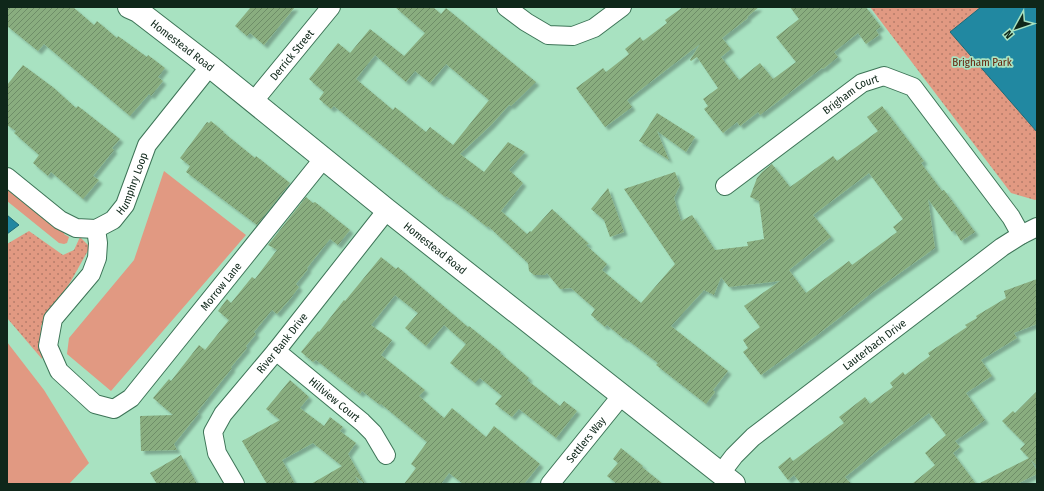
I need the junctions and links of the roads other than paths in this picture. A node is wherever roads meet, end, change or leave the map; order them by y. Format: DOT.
graph roads {
  1 [pos="330,7"];
  2 [pos="506,7"];
  3 [pos="622,7"];
  4 [pos="134,8"];
  5 [pos="210,66"];
  6 [pos="253,102"];
  7 [pos="324,158"];
  8 [pos="7,177"];
  9 [pos="725,186"];
  10 [pos="388,210"];
  11 [pos="96,229"];
  12 [pos="1029,231"];
  13 [pos="276,351"];
  14 [pos="622,395"];
  15 [pos="386,455"];
  16 [pos="727,479"];
  17 [pos="235,484"];
  18 [pos="550,484"];
  1 -- 6 [label="street, Derrick Street"];
  2 -- 3 [label="street"];
  4 -- 5 [label="street, Homestead Road"];
  5 -- 6 [label="street, Homestead Road"];
  5 -- 11 [label="street, Humphry Loop"];
  6 -- 7 [label="street, Homestead Road"];
  7 -- 10 [label="street, Homestead Road"];
  7 -- 11 [label="street, Morrow Lane"];
  8 -- 11 [label="street"];
  9 -- 12 [label="street, Brigham Court"];
  10 -- 13 [label="street, River Bank Drive"];
  10 -- 14 [label="street, Homestead Road"];
  12 -- 16 [label="street, Lauterbach Drive"];
  13 -- 15 [label="street, Hillview Court"];
  13 -- 17 [label="street, River Bank Drive"];
  14 -- 16 [label="street, Homestead Road"];
  14 -- 18 [label="street, Settlers Way"];
}
